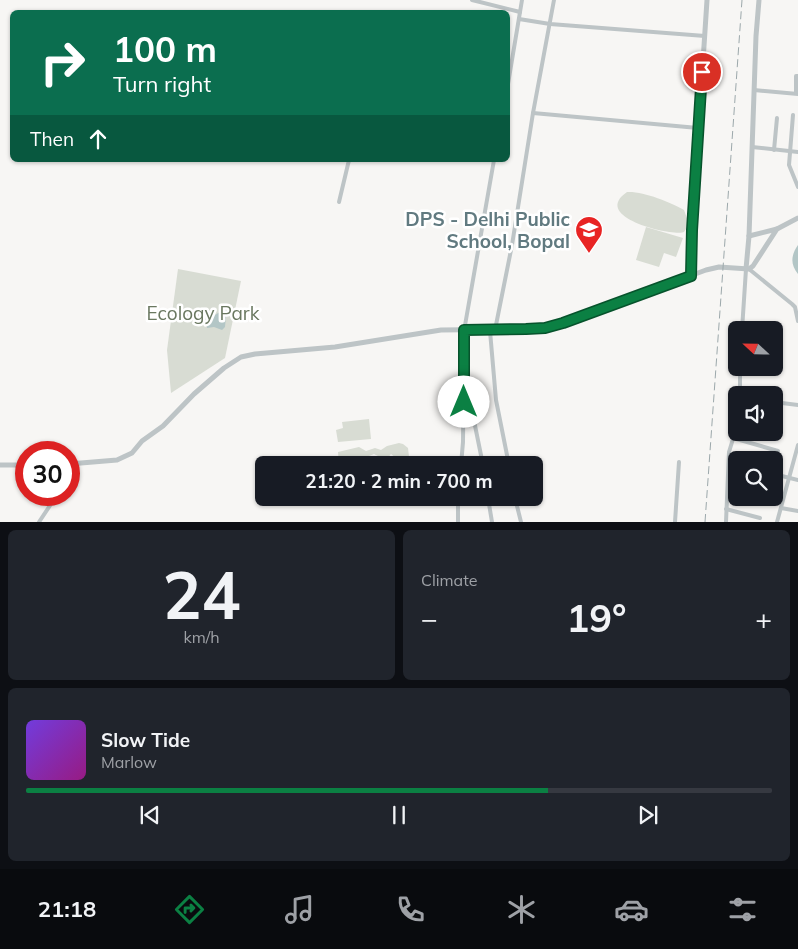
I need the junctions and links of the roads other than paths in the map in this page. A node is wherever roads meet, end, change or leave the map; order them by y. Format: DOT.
graph roads {
  1 [pos="472,0"];
  2 [pos="522,0"];
  3 [pos="554,0"];
  4 [pos="707,0"];
  5 [pos="759,0"];
  6 [pos="520,12"];
  7 [pos="519,19"];
  8 [pos="550,24"];
  9 [pos="705,36"];
  10 [pos="510,72"];
  11 [pos="798,76"];
  12 [pos="754,90"];
  13 [pos="797,94"];
  14 [pos="533,113"];
  15 [pos="793,114"];
  16 [pos="777,118"];
  17 [pos="698,128"];
  18 [pos="752,147"];
  19 [pos="774,150"];
  20 [pos="789,151"];
  21 [pos="798,152"];
  22 [pos="349,162"];
  23 [pos="494,162"];
  24 [pos="798,187"];
  25 [pos="339,202"];
  26 [pos="798,218"];
  27 [pos="776,229"];
  28 [pos="749,236"];
  29 [pos="747,269"];
  30 [pos="691,276"];
  31 [pos="796,307"];
  32 [pos="743,321"];
  33 [pos="798,321"];
  34 [pos="464,330"];
  35 [pos="489,331"];
  36 [pos="464,391"];
  37 [pos="783,403"];
  38 [pos="798,405"];
  39 [pos="743,441"];
  40 [pos="798,445"];
  41 [pos="775,451"];
  42 [pos="461,456"];
  43 [pos="481,456"];
  44 [pos="507,456"];
  45 [pos="679,462"];
  46 [pos="80,464"];
  47 [pos="0,465"];
  48 [pos="15,466"];
  49 [pos="783,476"];
  50 [pos="790,478"];
  51 [pos="798,480"];
  52 [pos="728,485"];
  53 [pos="50,506"];
  54 [pos="458,506"];
  55 [pos="489,506"];
  56 [pos="517,506"];
  57 [pos="726,508"];
  58 [pos="781,508"];
  59 [pos="798,511"];
  60 [pos="760,518"];
  61 [pos="39,522"];
  62 [pos="458,522"];
  63 [pos="492,522"];
  64 [pos="521,522"];
  65 [pos="675,522"];
  66 [pos="726,522"];
  67 [pos="777,522"];
  1 -- 6 [label="street"];
  2 -- 6 [label="street"];
  3 -- 8 [label="street"];
  4 -- 9 [label="street"];
  5 -- 12 [label="street"];
  6 -- 7 [label="street"];
  7 -- 8 [label="street"];
  7 -- 10 [label="street"];
  8 -- 9 [label="street"];
  8 -- 14 [label="street"];
  9 -- 17 [label="street"];
  11 -- 13 [label="street"];
  12 -- 13 [label="street"];
  12 -- 18 [label="street"];
  14 -- 17 [label="street"];
  14 -- 35 [label="street"];
  15 -- 20 [label="street"];
  16 -- 19 [label="street"];
  17 -- 30 [label="street"];
  18 -- 19 [label="street"];
  18 -- 28 [label="street"];
  19 -- 20 [label="street"];
  20 -- 21 [label="street"];
  20 -- 24 [label="street"];
  22 -- 25 [label="street"];
  23 -- 34 [label="street"];
  26 -- 27 [label="street"];
  27 -- 28 [label="street"];
  27 -- 29 [label="street"];
  28 -- 29 [label="street"];
  29 -- 30 [label="street"];
  29 -- 31 [label="street"];
  29 -- 32 [label="street"];
  30 -- 35 [label="street"];
  31 -- 33 [label="street"];
  34 -- 35 [label="street"];
  34 -- 36 [label="street"];
  34 -- 46 [label="street"];
  35 -- 44 [label="street"];
  36 -- 42 [label="street"];
  36 -- 43 [label="street"];
  37 -- 38 [label="street"];
  39 -- 41 [label="street"];
  40 -- 50 [label="street"];
  45 -- 65 [label="street"];
  47 -- 48 [label="street"];
  49 -- 50 [label="street"];
  50 -- 51 [label="street"];
  50 -- 58 [label="street"];
  52 -- 57 [label="street"];
  53 -- 61 [label="street"];
  54 -- 62 [label="street"];
  55 -- 63 [label="street"];
  56 -- 64 [label="street"];
  57 -- 60 [label="street"];
  57 -- 66 [label="street"];
  58 -- 59 [label="street"];
  58 -- 67 [label="street"];
}
